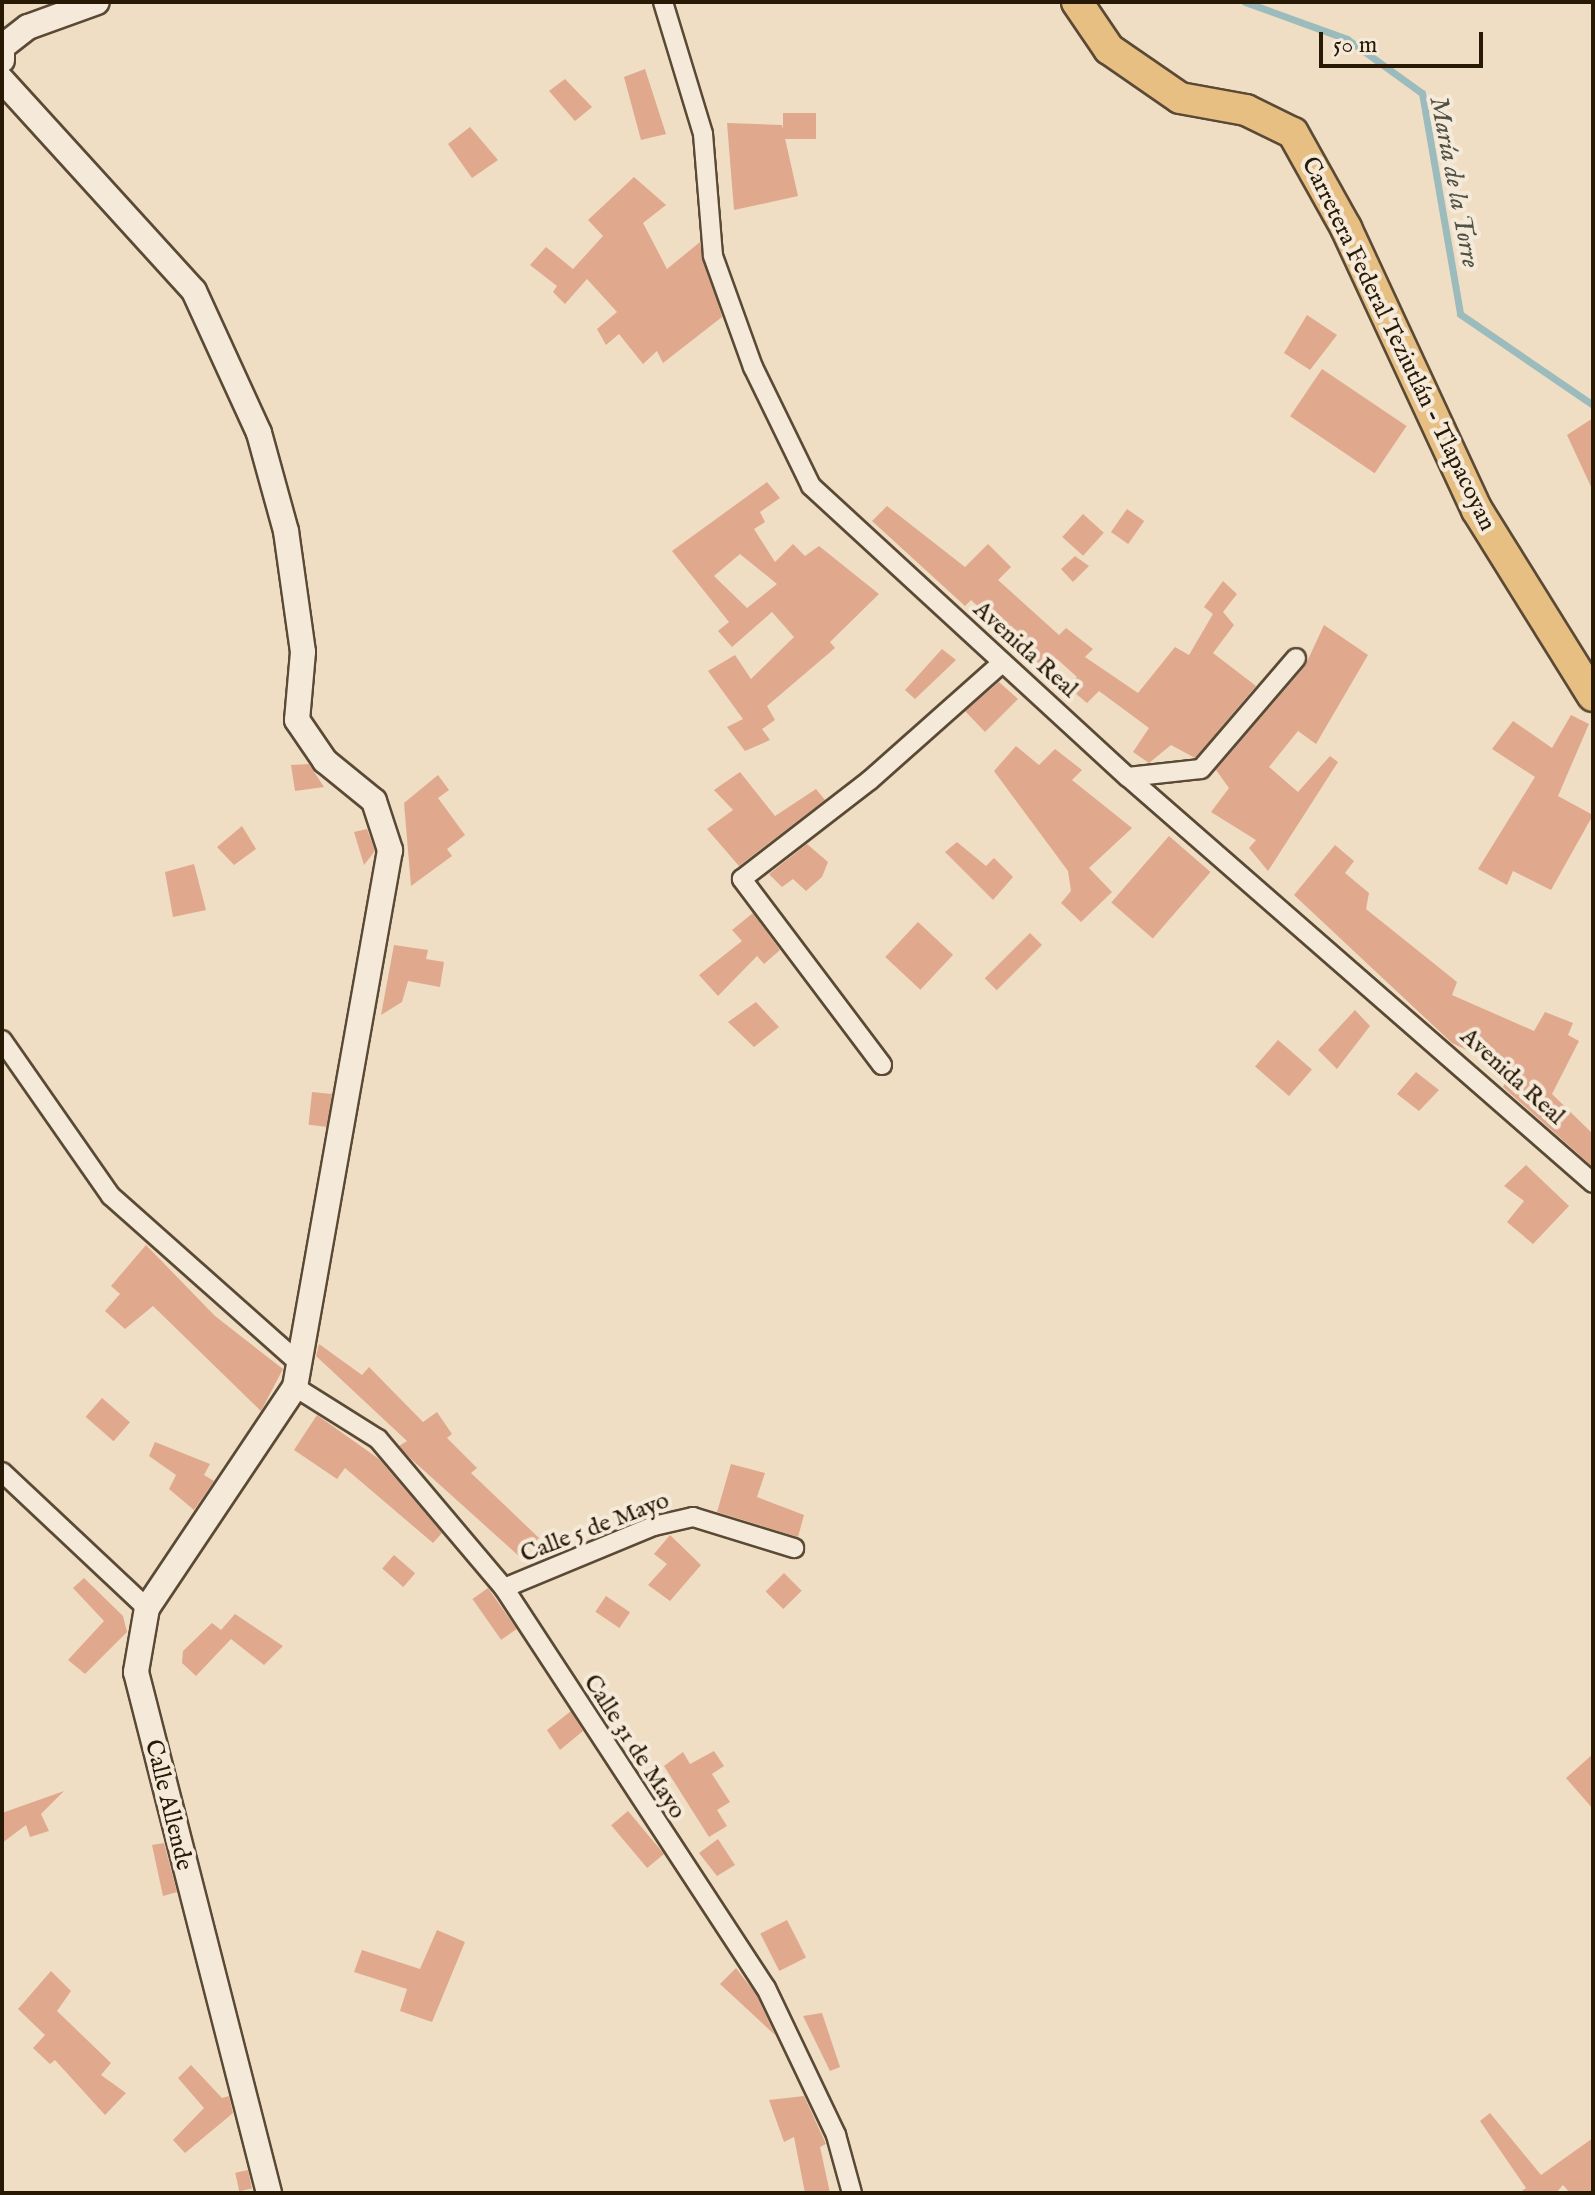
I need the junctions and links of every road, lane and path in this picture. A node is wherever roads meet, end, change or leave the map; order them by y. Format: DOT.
graph roads {
  1 [pos="97,2"];
  2 [pos="663,2"];
  3 [pos="1077,2"];
  4 [pos="2,60"];
  5 [pos="2,80"];
  6 [pos="1296,658"];
  7 [pos="1002,663"];
  8 [pos="1593,696"];
  9 [pos="1128,777"];
  10 [pos="2,1040"];
  11 [pos="882,1065"];
  12 [pos="1593,1183"];
  13 [pos="298,1362"];
  14 [pos="295,1387"];
  15 [pos="2,1472"];
  16 [pos="794,1548"];
  17 [pos="504,1588"];
  18 [pos="147,1608"];
  19 [pos="269,2193"];
  20 [pos="852,2193"];
  1 -- 4 [label="street"];
  2 -- 7 [label="street, Avenida Real"];
  3 -- 8 [label="main road, Carretera Federal Teziutlán - Tlapacoyan"];
  5 -- 13 [label="street"];
  6 -- 9 [label="street"];
  7 -- 9 [label="street, Avenida Real"];
  7 -- 11 [label="street"];
  9 -- 12 [label="street, Avenida Real"];
  10 -- 13 [label="street"];
  13 -- 14 [label="street"];
  14 -- 17 [label="street, Calle 31 de Mayo"];
  14 -- 18 [label="street"];
  15 -- 18 [label="street"];
  16 -- 17 [label="street, Calle 5 de Mayo"];
  17 -- 20 [label="street, Calle 31 de Mayo"];
  18 -- 19 [label="street, Calle Allende"];
}
